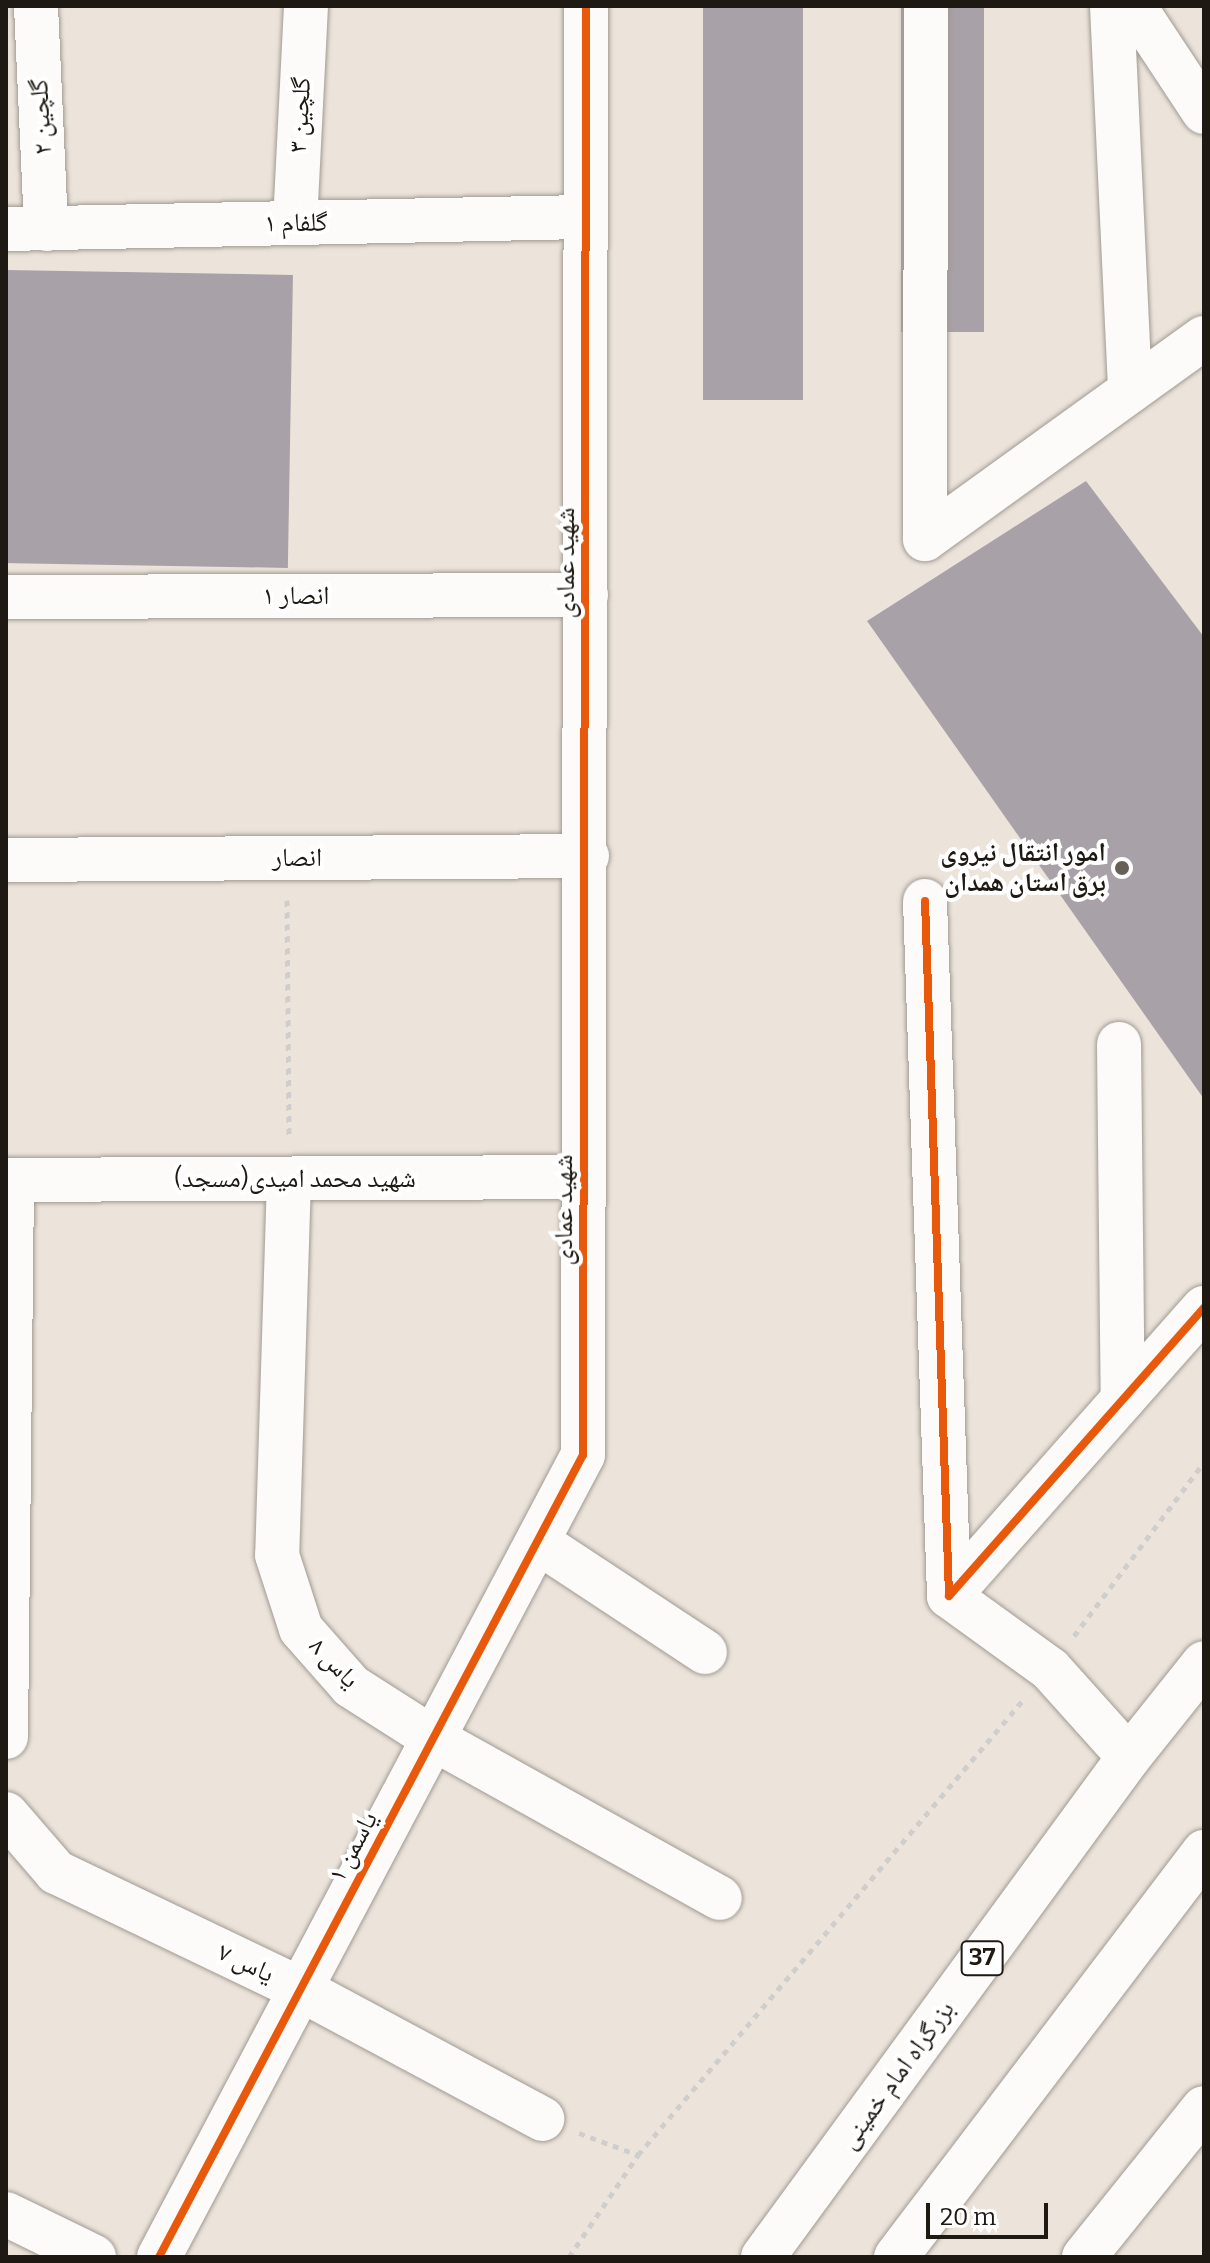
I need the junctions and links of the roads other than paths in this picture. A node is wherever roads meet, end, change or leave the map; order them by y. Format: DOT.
graph roads {
  1 [pos="36,6"];
  2 [pos="306,6"];
  3 [pos="586,6"];
  4 [pos="926,6"];
  5 [pos="1112,6"];
  6 [pos="1134,6"];
  7 [pos="1204,112"];
  8 [pos="585,217"];
  9 [pos="295,223"];
  10 [pos="26,229"];
  11 [pos="1204,338"];
  12 [pos="1130,391"];
  13 [pos="586,595"];
  14 [pos="6,597"];
  15 [pos="587,856"];
  16 [pos="6,860"];
  17 [pos="925,901"];
  18 [pos="1119,1044"];
  19 [pos="584,1177"];
  20 [pos="289,1179"];
  21 [pos="9,1180"];
  22 [pos="1204,1308"];
  23 [pos="1123,1399"];
  24 [pos="583,1455"];
  25 [pos="538,1542"];
  26 [pos="949,1596"];
  27 [pos="705,1652"];
  28 [pos="1204,1663"];
  29 [pos="6,1716"];
  30 [pos="6,1737"];
  31 [pos="434,1739"];
  32 [pos="1129,1757"];
  33 [pos="6,1814"];
  34 [pos="1204,1852"];
  35 [pos="720,1898"];
  36 [pos="300,1989"];
  37 [pos="1204,2108"];
  38 [pos="542,2119"];
  39 [pos="796,2213"];
  40 [pos="6,2214"];
  41 [pos="94,2257"];
  42 [pos="159,2257"];
  43 [pos="763,2257"];
  44 [pos="776,2257"];
  45 [pos="896,2257"];
  46 [pos="1084,2257"];
  1 -- 10 [label="main road, گلچین ۲"];
  2 -- 9 [label="main road, گلچین ۳"];
  3 -- 8 [label="main road, شهید عمادی"];
  4 -- 12 [label="main road"];
  5 -- 12 [label="main road"];
  6 -- 7 [label="main road"];
  8 -- 9 [label="main road, گلفام ۱"];
  8 -- 13 [label="main road, شهید عمادی"];
  9 -- 10 [label="main road, گلفام ۱"];
  11 -- 12 [label="main road"];
  13 -- 14 [label="main road, انصار ۱"];
  13 -- 15 [label="main road, شهید عمادی"];
  15 -- 16 [label="main road, انصار"];
  15 -- 19 [label="main road, شهید عمادی"];
  17 -- 26 [label="main road"];
  18 -- 23 [label="main road"];
  19 -- 20 [label="main road, (مسجد)شهید محمد امیدی"];
  19 -- 24 [label="main road, شهید عمادی"];
  20 -- 21 [label="main road, (مسجد)شهید محمد امیدی"];
  20 -- 31 [label="main road, یاس ۸"];
  21 -- 29 [label="main road"];
  22 -- 23 [label="main road"];
  23 -- 26 [label="main road"];
  24 -- 25 [label="main road, یاسمن ۱"];
  25 -- 27 [label="main road"];
  25 -- 31 [label="main road, یاسمن ۱"];
  26 -- 32 [label="main road"];
  28 -- 32 [label="main road, بزرگراه امام خمینی / 37"];
  29 -- 30 [label="main road"];
  31 -- 35 [label="main road, یاس ۸"];
  31 -- 36 [label="main road, یاسمن ۱"];
  32 -- 39 [label="main road, بزرگراه امام خمینی / 37"];
  33 -- 36 [label="main road, یاس ۷"];
  34 -- 45 [label="main road"];
  36 -- 38 [label="main road, یاس ۷"];
  36 -- 42 [label="main road, یاسمن ۱"];
  37 -- 46 [label="main road"];
  39 -- 43 [label="main road, بزرگراه امام خمینی / 37"];
  39 -- 44 [label="main road"];
  40 -- 41 [label="main road"];
}
